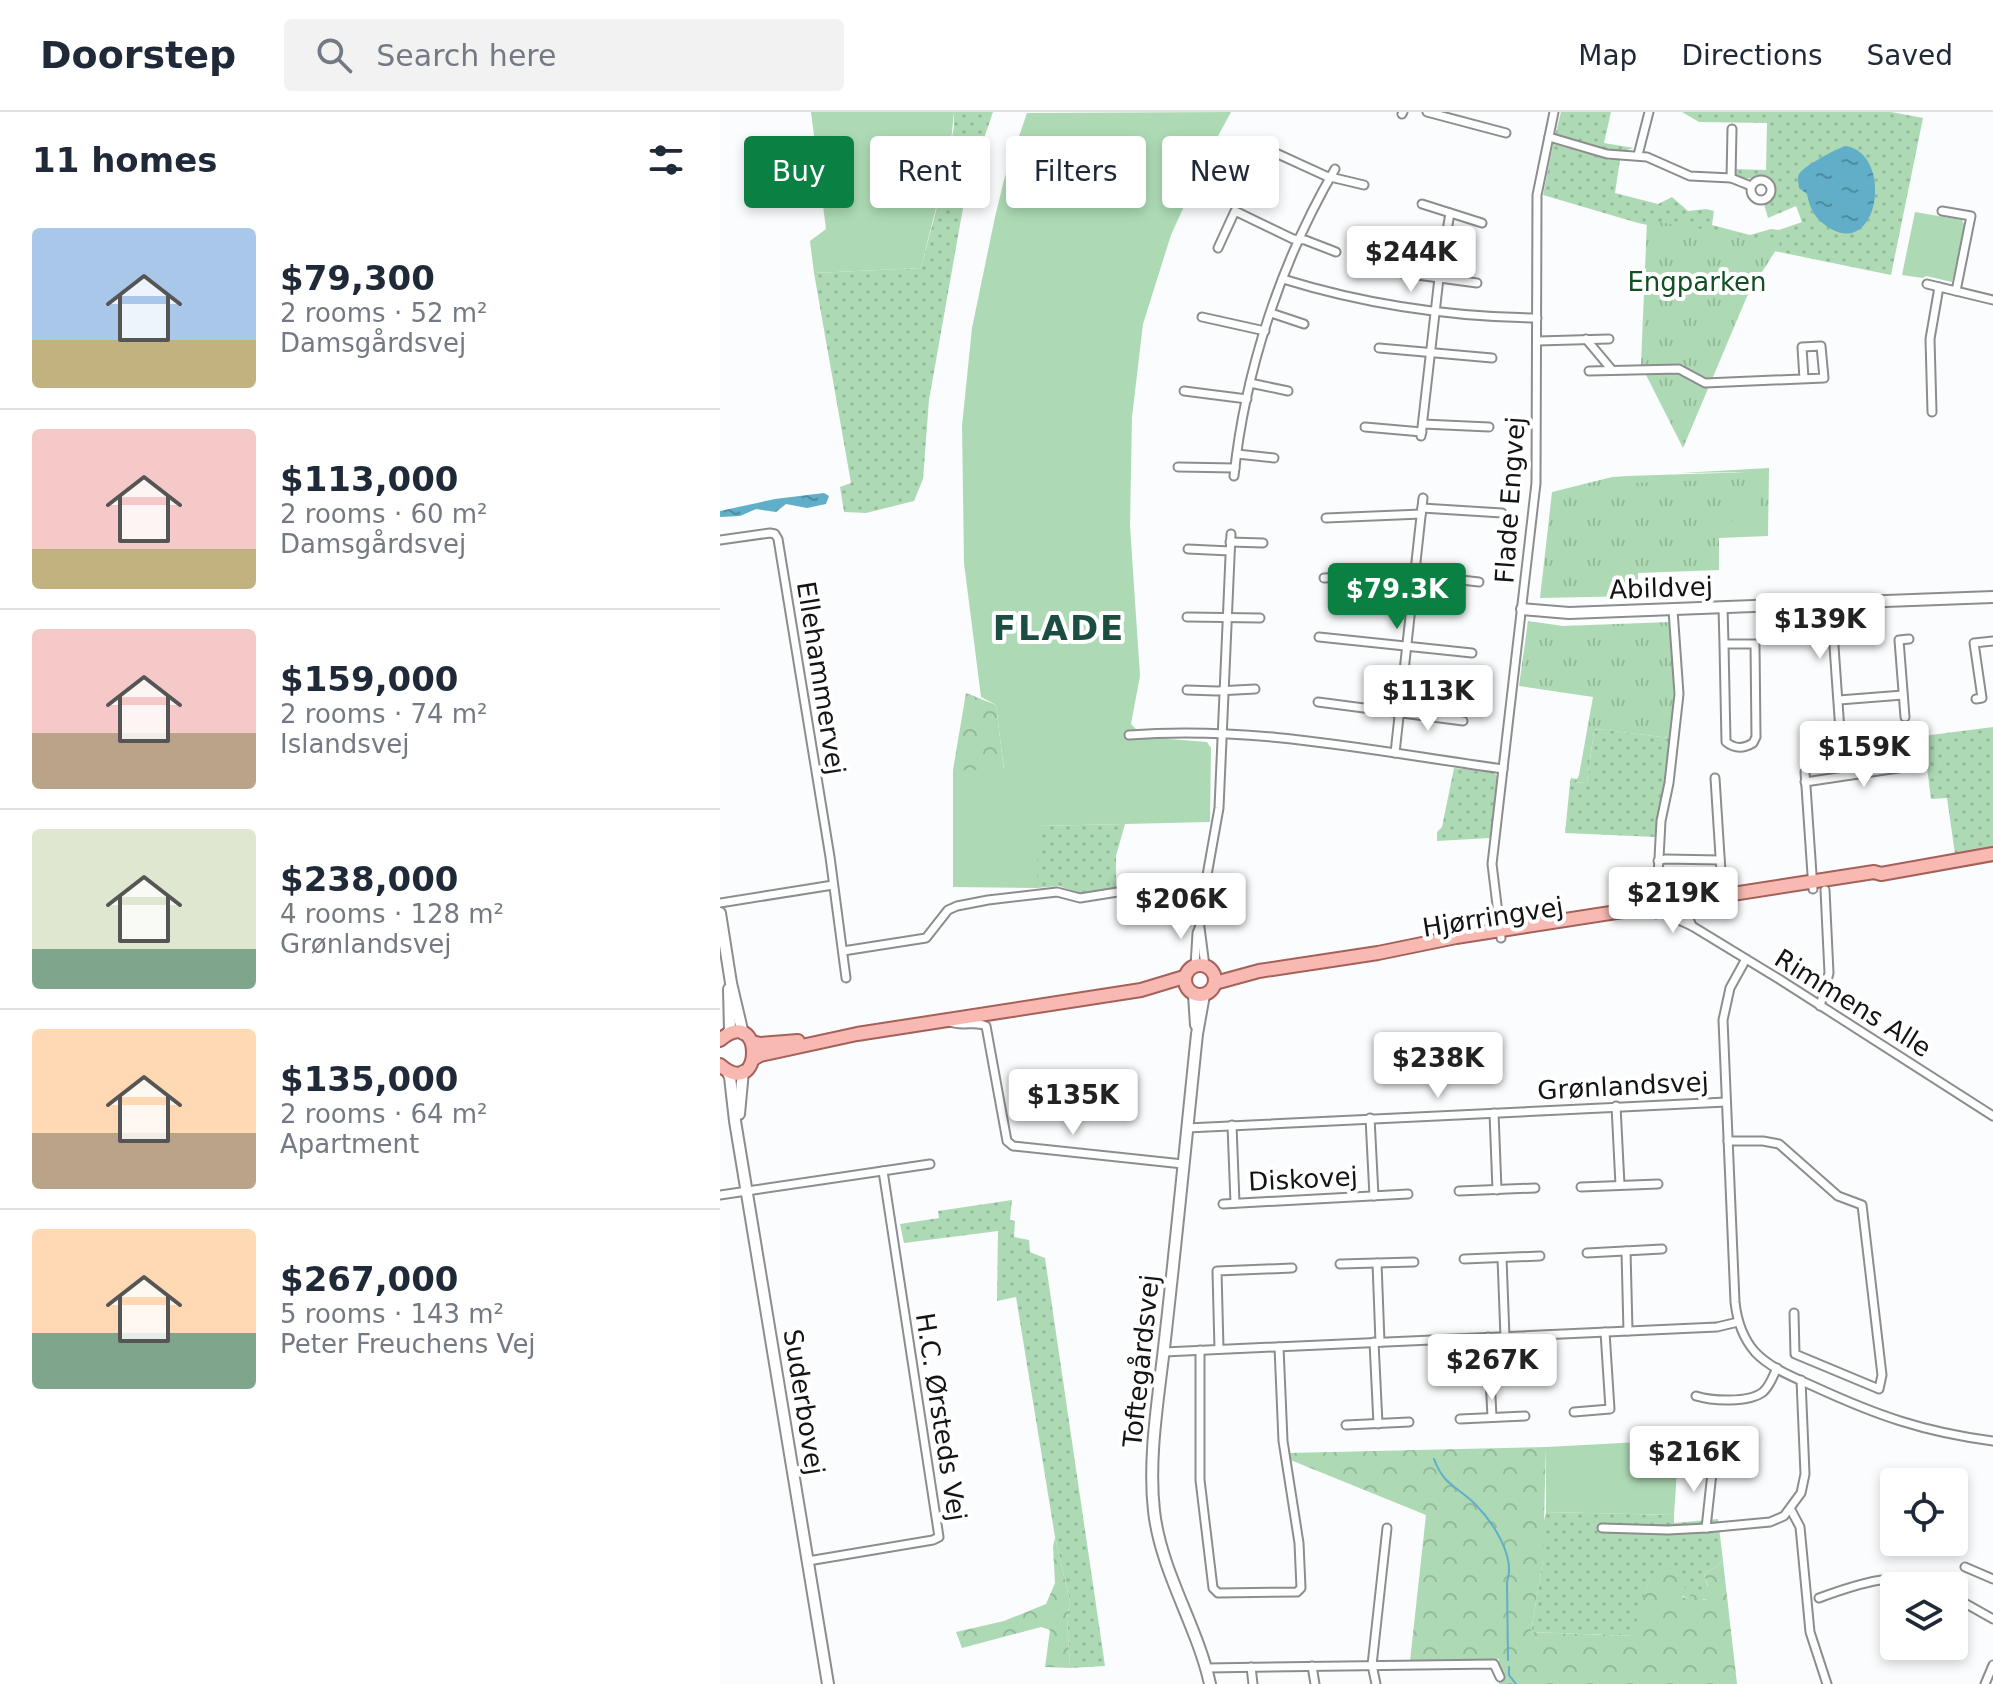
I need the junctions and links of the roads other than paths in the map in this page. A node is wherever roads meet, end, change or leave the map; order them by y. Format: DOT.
graph roads {
  1 [pos="1427,112"];
  2 [pos="1554,112"];
  3 [pos="1649,112"];
  4 [pos="1732,129"];
  5 [pos="1506,133"];
  6 [pos="1549,137"];
  7 [pos="1279,153"];
  8 [pos="1638,155"];
  9 [pos="1333,173"];
  10 [pos="1731,178"];
  11 [pos="1364,185"];
  12 [pos="1751,186"];
  13 [pos="1422,204"];
  14 [pos="1942,211"];
  15 [pos="1450,213"];
  16 [pos="1482,223"];
  17 [pos="1299,240"];
  18 [pos="1218,248"];
  19 [pos="1336,252"];
  20 [pos="1402,273"];
  21 [pos="1439,278"];
  22 [pos="1283,279"];
  23 [pos="1477,283"];
  24 [pos="1927,284"];
  25 [pos="1939,287"];
  26 [pos="1956,291"];
  27 [pos="1993,300"];
  28 [pos="1271,313"];
  29 [pos="1435,313"];
  30 [pos="1202,317"];
  31 [pos="1537,318"];
  32 [pos="1304,324"];
  33 [pos="1265,331"];
  34 [pos="1586,339"];
  35 [pos="1609,339"];
  36 [pos="1537,341"];
  37 [pos="1379,348"];
  38 [pos="1430,354"];
  39 [pos="1492,358"];
  40 [pos="1612,370"];
  41 [pos="1589,371"];
  42 [pos="1804,379"];
  43 [pos="1250,383"];
  44 [pos="1184,391"];
  45 [pos="1288,391"];
  46 [pos="1247,399"];
  47 [pos="1932,412"];
  48 [pos="1365,427"];
  49 [pos="1489,427"];
  50 [pos="1422,431"];
  51 [pos="1237,454"];
  52 [pos="1274,458"];
  53 [pos="1178,467"];
  54 [pos="1423,498"];
  55 [pos="1422,511"];
  56 [pos="1502,513"];
  57 [pos="1326,518"];
  58 [pos="720,540"];
  59 [pos="1263,543"];
  60 [pos="1188,549"];
  61 [pos="1230,551"];
  62 [pos="1415,575"];
  63 [pos="1324,578"];
  64 [pos="1479,582"];
  65 [pos="1993,597"];
  66 [pos="1831,604"];
  67 [pos="1723,608"];
  68 [pos="1522,609"];
  69 [pos="1673,610"];
  70 [pos="1187,617"];
  71 [pos="1227,618"];
  72 [pos="1260,618"];
  73 [pos="1319,637"];
  74 [pos="1909,639"];
  75 [pos="1993,641"];
  76 [pos="1724,644"];
  77 [pos="1407,647"];
  78 [pos="1472,653"];
  79 [pos="1255,689"];
  80 [pos="1187,690"];
  81 [pos="1223,691"];
  82 [pos="1903,695"];
  83 [pos="1976,699"];
  84 [pos="1839,700"];
  85 [pos="1318,702"];
  86 [pos="1400,712"];
  87 [pos="1905,717"];
  88 [pos="1463,721"];
  89 [pos="1221,732"];
  90 [pos="1831,732"];
  91 [pos="1129,735"];
  92 [pos="1395,753"];
  93 [pos="1918,765"];
  94 [pos="1503,769"];
  95 [pos="1805,772"];
  96 [pos="1715,778"];
  97 [pos="1805,782"];
  98 [pos="1993,854"];
  99 [pos="1720,860"];
  100 [pos="1658,861"];
  101 [pos="1993,862"];
  102 [pos="1930,866"];
  103 [pos="833,885"];
  104 [pos="1817,887"];
  105 [pos="1204,890"];
  106 [pos="1722,900"];
  107 [pos="720,903"];
  108 [pos="1690,905"];
  109 [pos="1662,909"];
  110 [pos="720,913"];
  111 [pos="1692,926"];
  112 [pos="1501,934"];
  113 [pos="843,951"];
  114 [pos="1746,959"];
  115 [pos="1207,972"];
  116 [pos="846,978"];
  117 [pos="731,983"];
  118 [pos="1192,989"];
  119 [pos="1820,1006"];
  120 [pos="946,1021"];
  121 [pos="724,1037"];
  122 [pos="748,1038"];
  123 [pos="817,1041"];
  124 [pos="755,1058"];
  125 [pos="724,1068"];
  126 [pos="743,1071"];
  127 [pos="1726,1102"];
  128 [pos="1616,1106"];
  129 [pos="1494,1113"];
  130 [pos="1993,1116"];
  131 [pos="1370,1118"];
  132 [pos="1232,1125"];
  133 [pos="737,1128"];
  134 [pos="1187,1128"];
  135 [pos="1728,1141"];
  136 [pos="930,1164"];
  137 [pos="1183,1164"];
  138 [pos="883,1171"];
  139 [pos="1658,1184"];
  140 [pos="1620,1185"];
  141 [pos="1581,1187"];
  142 [pos="1535,1188"];
  143 [pos="1497,1190"];
  144 [pos="747,1191"];
  145 [pos="1459,1191"];
  146 [pos="1408,1194"];
  147 [pos="720,1195"];
  148 [pos="1374,1196"];
  149 [pos="1235,1203"];
  150 [pos="1223,1204"];
  151 [pos="1662,1249"];
  152 [pos="1626,1251"];
  153 [pos="1587,1253"];
  154 [pos="1540,1256"];
  155 [pos="1502,1258"];
  156 [pos="1464,1259"];
  157 [pos="1414,1262"];
  158 [pos="1377,1263"];
  159 [pos="1340,1264"];
  160 [pos="1292,1268"];
  161 [pos="1794,1313"];
  162 [pos="1738,1322"];
  163 [pos="1628,1331"];
  164 [pos="1605,1332"];
  165 [pos="1488,1337"];
  166 [pos="1505,1337"];
  167 [pos="1377,1342"];
  168 [pos="1279,1347"];
  169 [pos="1219,1349"];
  170 [pos="1200,1350"];
  171 [pos="1164,1352"];
  172 [pos="1777,1368"];
  173 [pos="1801,1380"];
  174 [pos="1696,1396"];
  175 [pos="1574,1412"];
  176 [pos="1525,1416"];
  177 [pos="1492,1417"];
  178 [pos="1460,1419"];
  179 [pos="1409,1422"];
  180 [pos="1378,1424"];
  181 [pos="1346,1425"];
  182 [pos="1993,1441"];
  183 [pos="1713,1464"];
  184 [pos="1791,1510"];
  185 [pos="1387,1528"];
  186 [pos="1602,1528"];
  187 [pos="1706,1528"];
  188 [pos="808,1561"];
  189 [pos="1965,1567"];
  190 [pos="1993,1579"];
  191 [pos="1880,1581"];
  192 [pos="1819,1598"];
  193 [pos="1968,1605"];
  194 [pos="1993,1619"];
  195 [pos="1372,1665"];
  196 [pos="1993,1665"];
  197 [pos="1312,1666"];
  198 [pos="1251,1667"];
  199 [pos="1206,1668"];
  200 [pos="1500,1677"];
  201 [pos="828,1684"];
  202 [pos="1210,1684"];
  203 [pos="1253,1684"];
  204 [pos="1315,1684"];
  205 [pos="1376,1684"];
  206 [pos="1827,1684"];
  207 [pos="1985,1684"];
  1 -- 5 [label="street"];
  2 -- 6 [label="street, Flade Engvej"];
  3 -- 8 [label="street"];
  4 -- 10 [label="street"];
  6 -- 8 [label="street"];
  6 -- 31 [label="street, Flade Engvej"];
  7 -- 9 [label="street"];
  8 -- 10 [label="street"];
  9 -- 11 [label="street"];
  9 -- 17 [label="street"];
  10 -- 12 [label="street"];
  13 -- 15 [label="street"];
  14 -- 26 [label="street"];
  15 -- 16 [label="street"];
  15 -- 21 [label="street"];
  17 -- 18 [label="street"];
  17 -- 19 [label="street"];
  17 -- 22 [label="street"];
  20 -- 21 [label="street"];
  21 -- 23 [label="street"];
  21 -- 29 [label="street"];
  22 -- 28 [label="street"];
  22 -- 29 [label="street"];
  24 -- 25 [label="street"];
  25 -- 26 [label="street"];
  25 -- 47 [label="street"];
  26 -- 27 [label="street"];
  28 -- 32 [label="street"];
  28 -- 33 [label="street"];
  29 -- 31 [label="street"];
  29 -- 38 [label="street"];
  30 -- 33 [label="street"];
  31 -- 36 [label="street, Flade Engvej"];
  33 -- 43 [label="street"];
  34 -- 35 [label="street"];
  34 -- 36 [label="street"];
  34 -- 40 [label="street"];
  36 -- 68 [label="street, Flade Engvej"];
  37 -- 38 [label="street"];
  38 -- 39 [label="street"];
  38 -- 50 [label="street"];
  40 -- 41 [label="street"];
  40 -- 42 [label="street"];
  42 -- 42 [label="street"];
  43 -- 45 [label="street"];
  43 -- 46 [label="street"];
  44 -- 46 [label="street"];
  46 -- 51 [label="street"];
  48 -- 50 [label="street"];
  49 -- 50 [label="street"];
  51 -- 52 [label="street"];
  51 -- 53 [label="street"];
  54 -- 55 [label="street"];
  55 -- 56 [label="street"];
  55 -- 57 [label="street"];
  55 -- 62 [label="street"];
  58 -- 103 [label="street, Ellehammervej"];
  59 -- 61 [label="street"];
  60 -- 61 [label="street"];
  61 -- 71 [label="street"];
  62 -- 63 [label="street"];
  62 -- 64 [label="street"];
  62 -- 77 [label="street"];
  65 -- 66 [label="street, Abildvej"];
  66 -- 67 [label="street, Abildvej"];
  66 -- 84 [label="street"];
  67 -- 69 [label="street, Abildvej"];
  67 -- 76 [label="street"];
  68 -- 69 [label="street, Abildvej"];
  68 -- 94 [label="street, Flade Engvej"];
  69 -- 100 [label="street"];
  70 -- 71 [label="street"];
  71 -- 72 [label="street"];
  71 -- 81 [label="street"];
  73 -- 77 [label="street"];
  74 -- 82 [label="street"];
  75 -- 83 [label="street"];
  76 -- 76 [label="street"];
  77 -- 78 [label="street"];
  77 -- 86 [label="street"];
  79 -- 81 [label="street"];
  80 -- 81 [label="street"];
  81 -- 89 [label="street"];
  82 -- 84 [label="street"];
  82 -- 87 [label="street"];
  84 -- 90 [label="street"];
  85 -- 86 [label="street"];
  86 -- 88 [label="street"];
  86 -- 92 [label="street"];
  89 -- 91 [label="street"];
  89 -- 92 [label="street"];
  89 -- 105 [label="street"];
  92 -- 94 [label="street"];
  93 -- 97 [label="street"];
  94 -- 112 [label="street, Flade Engvej"];
  95 -- 97 [label="street"];
  96 -- 99 [label="street"];
  97 -- 104 [label="street"];
  98 -- 102 [label="main road, Hjørringvej"];
  99 -- 100 [label="street"];
  99 -- 106 [label="street"];
  100 -- 109 [label="street"];
  101 -- 102 [label="main road, Hjørringvej"];
  102 -- 104 [label="main road, Hjørringvej"];
  103 -- 107 [label="street"];
  103 -- 113 [label="street, Ellehammervej"];
  104 -- 106 [label="main road, Hjørringvej"];
  104 -- 119 [label="street"];
  105 -- 113 [label="street"];
  105 -- 115 [label="street"];
  106 -- 108 [label="main road, Hjørringvej"];
  108 -- 109 [label="main road, Hjørringvej"];
  108 -- 111 [label="street"];
  109 -- 111 [label="street, Rimmens Alle"];
  109 -- 112 [label="main road, Hjørringvej"];
  110 -- 117 [label="street"];
  111 -- 114 [label="street, Rimmens Alle"];
  112 -- 115 [label="main road, Hjørringvej"];
  113 -- 116 [label="street, Ellehammervej"];
  114 -- 119 [label="street, Rimmens Alle"];
  114 -- 127 [label="street"];
  115 -- 118 [label="main road"];
  115 -- 118 [label="main road"];
  117 -- 121 [label="street"];
  117 -- 122 [label="street"];
  118 -- 120 [label="main road"];
  118 -- 134 [label="street, Toftegårdsvej"];
  119 -- 130 [label="street, Rimmens Alle"];
  120 -- 123 [label="main road"];
  120 -- 137 [label="street"];
  121 -- 122 [label="main road"];
  122 -- 123 [label="main road"];
  122 -- 124 [label="main road"];
  123 -- 124 [label="main road"];
  124 -- 126 [label="main road"];
  125 -- 126 [label="main road"];
  125 -- 133 [label="street, Suderbovej"];
  126 -- 133 [label="street, Suderbovej"];
  127 -- 128 [label="street, Grønlandsvej"];
  127 -- 135 [label="street"];
  128 -- 129 [label="street, Grønlandsvej"];
  128 -- 140 [label="street"];
  129 -- 131 [label="street, Grønlandsvej"];
  129 -- 143 [label="street"];
  131 -- 132 [label="street, Grønlandsvej"];
  131 -- 148 [label="street, Diskovej"];
  132 -- 134 [label="street, Grønlandsvej"];
  132 -- 149 [label="street, Diskovej"];
  133 -- 144 [label="street, Suderbovej"];
  134 -- 137 [label="street, Toftegårdsvej"];
  135 -- 161 [label="street"];
  135 -- 162 [label="street"];
  136 -- 138 [label="street"];
  137 -- 171 [label="street, Toftegårdsvej"];
  138 -- 144 [label="street"];
  138 -- 188 [label="street, H.C. Ørsteds Vej"];
  139 -- 140 [label="street"];
  140 -- 141 [label="street"];
  142 -- 143 [label="street"];
  143 -- 145 [label="street"];
  144 -- 147 [label="street"];
  144 -- 188 [label="street, Suderbovej"];
  146 -- 148 [label="street, Diskovej"];
  148 -- 149 [label="street, Diskovej"];
  149 -- 150 [label="street, Diskovej"];
  151 -- 152 [label="street"];
  152 -- 153 [label="street"];
  152 -- 163 [label="street"];
  154 -- 155 [label="street"];
  155 -- 156 [label="street"];
  155 -- 166 [label="street"];
  157 -- 158 [label="street"];
  158 -- 159 [label="street"];
  158 -- 167 [label="street"];
  160 -- 169 [label="street"];
  162 -- 163 [label="street"];
  162 -- 172 [label="street"];
  163 -- 164 [label="street"];
  164 -- 166 [label="street"];
  164 -- 175 [label="street"];
  165 -- 166 [label="street"];
  165 -- 167 [label="street"];
  165 -- 177 [label="street"];
  167 -- 168 [label="street"];
  167 -- 180 [label="street"];
  168 -- 169 [label="street"];
  168 -- 170 [label="street"];
  169 -- 170 [label="street"];
  170 -- 171 [label="street"];
  171 -- 199 [label="street, Toftegårdsvej"];
  172 -- 173 [label="street"];
  172 -- 174 [label="street"];
  173 -- 182 [label="street"];
  173 -- 184 [label="street"];
  176 -- 177 [label="street"];
  177 -- 178 [label="street"];
  179 -- 180 [label="street"];
  180 -- 181 [label="street"];
  183 -- 187 [label="street"];
  184 -- 187 [label="street"];
  184 -- 206 [label="street"];
  185 -- 195 [label="street"];
  186 -- 187 [label="street"];
  188 -- 201 [label="street, Suderbovej"];
  189 -- 190 [label="street"];
  191 -- 192 [label="street"];
  193 -- 194 [label="street"];
  195 -- 197 [label="street"];
  195 -- 200 [label="street"];
  195 -- 205 [label="street"];
  196 -- 207 [label="street"];
  197 -- 198 [label="street"];
  197 -- 204 [label="street"];
  198 -- 199 [label="street"];
  198 -- 203 [label="street"];
  199 -- 202 [label="street, Toftegårdsvej"];
}
